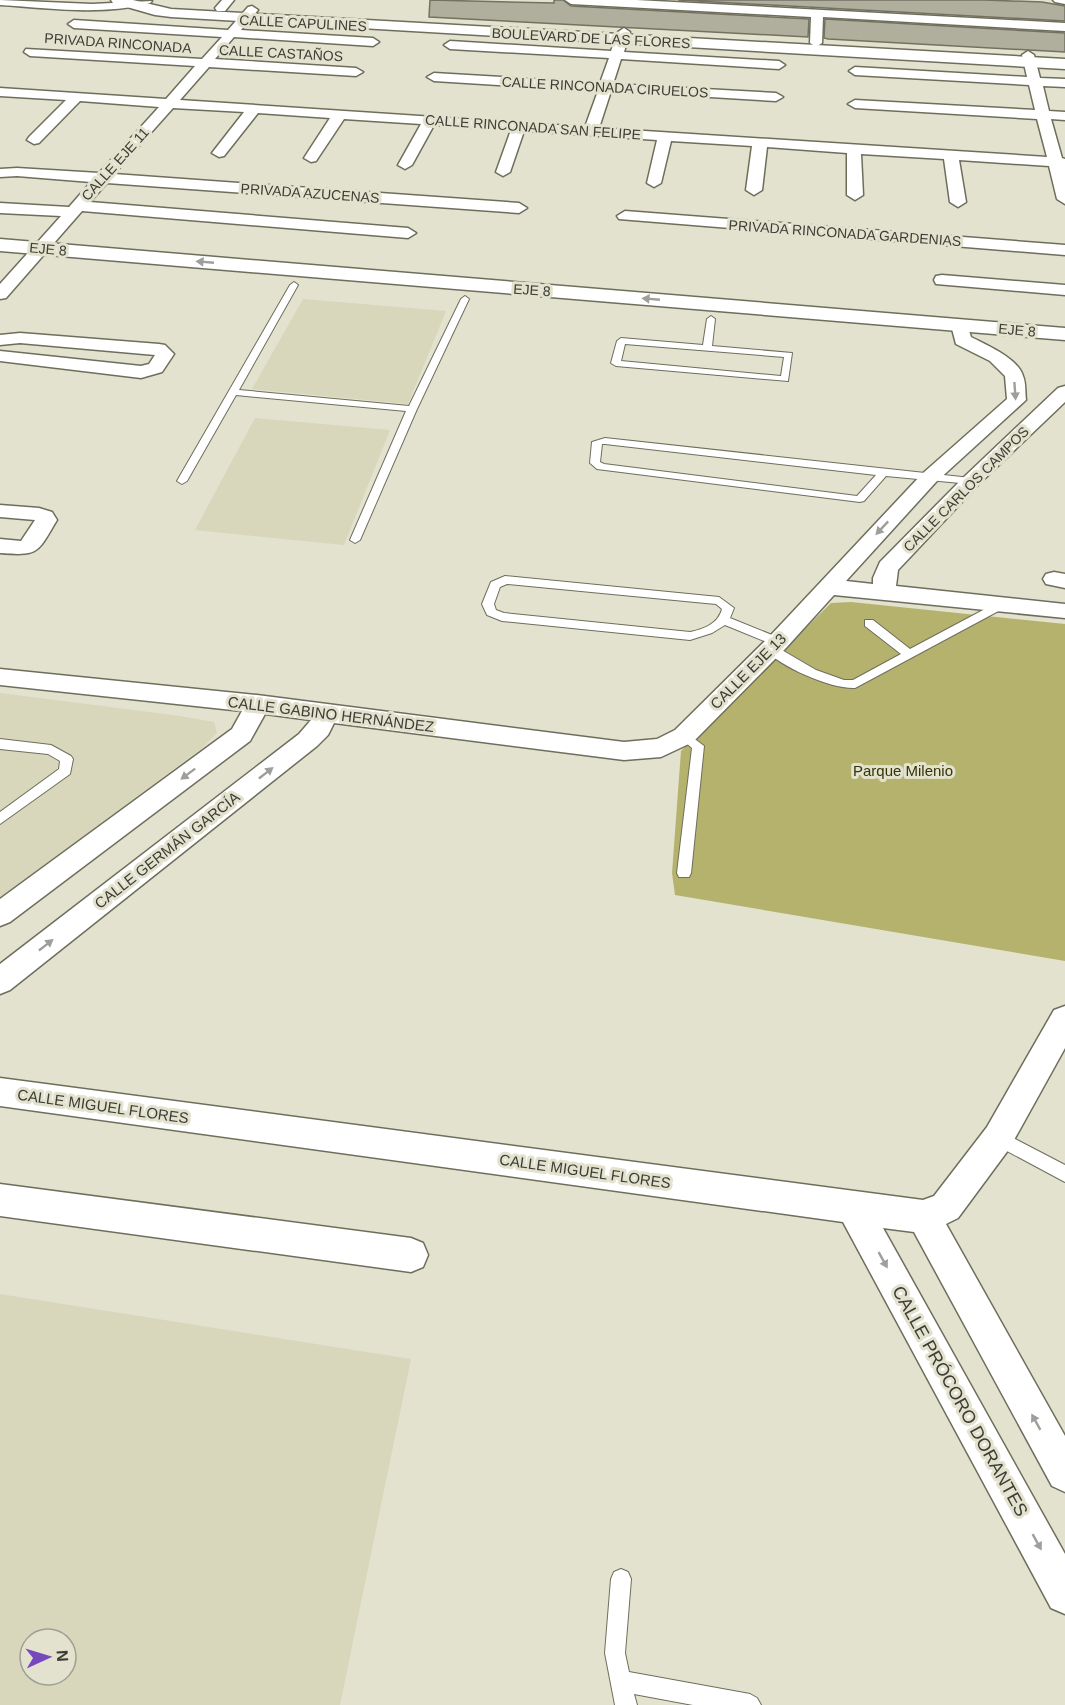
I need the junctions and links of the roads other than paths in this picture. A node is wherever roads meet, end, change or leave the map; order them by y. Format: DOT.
graph roads {
  1 [pos="572,0"];
  2 [pos="1059,0"];
  3 [pos="1065,0"];
  4 [pos="0,1"];
  5 [pos="146,3"];
  6 [pos="225,4"];
  7 [pos="249,14"];
  8 [pos="817,14"];
  9 [pos="74,24"];
  10 [pos="1065,27"];
  11 [pos="231,34"];
  12 [pos="623,36"];
  13 [pos="373,42"];
  14 [pos="816,42"];
  15 [pos="450,45"];
  16 [pos="30,52"];
  17 [pos="616,55"];
  18 [pos="1065,57"];
  19 [pos="1029,58"];
  20 [pos="204,64"];
  21 [pos="1065,64"];
  22 [pos="779,65"];
  23 [pos="855,71"];
  24 [pos="356,72"];
  25 [pos="434,77"];
  26 [pos="1035,82"];
  27 [pos="1065,83"];
  28 [pos="0,85"];
  29 [pos="606,87"];
  30 [pos="0,92"];
  31 [pos="77,97"];
  32 [pos="776,97"];
  33 [pos="172,99"];
  34 [pos="855,105"];
  35 [pos="254,109"];
  36 [pos="340,114"];
  37 [pos="1044,115"];
  38 [pos="1065,116"];
  39 [pos="429,120"];
  40 [pos="519,126"];
  41 [pos="593,127"];
  42 [pos="665,136"];
  43 [pos="34,140"];
  44 [pos="760,142"];
  45 [pos="854,149"];
  46 [pos="219,153"];
  47 [pos="951,155"];
  48 [pos="311,158"];
  49 [pos="1059,158"];
  50 [pos="405,165"];
  51 [pos="0,166"];
  52 [pos="17,172"];
  53 [pos="502,172"];
  54 [pos="0,173"];
  55 [pos="102,179"];
  56 [pos="654,183"];
  57 [pos="754,190"];
  58 [pos="855,195"];
  59 [pos="1065,200"];
  60 [pos="958,202"];
  61 [pos="0,208"];
  62 [pos="519,208"];
  63 [pos="75,209"];
  64 [pos="625,216"];
  65 [pos="408,232"];
  66 [pos="0,245"];
  67 [pos="1065,250"];
  68 [pos="34,256"];
  69 [pos="0,261"];
  70 [pos="942,280"];
  71 [pos="294,285"];
  72 [pos="1065,290"];
  73 [pos="0,294"];
  74 [pos="465,299"];
  75 [pos="711,319"];
  76 [pos="961,332"];
  77 [pos="1065,334"];
  78 [pos="0,340"];
  79 [pos="1065,347"];
  80 [pos="707,348"];
  81 [pos="0,356"];
  82 [pos="232,392"];
  83 [pos="1065,392"];
  84 [pos="412,409"];
  85 [pos="883,473"];
  86 [pos="929,478"];
  87 [pos="182,481"];
  88 [pos="971,481"];
  89 [pos="0,511"];
  90 [pos="355,540"];
  91 [pos="0,546"];
  92 [pos="830,587"];
  93 [pos="885,594"];
  94 [pos="1000,605"];
  95 [pos="1065,611"];
  96 [pos="724,620"];
  97 [pos="869,623"];
  98 [pos="775,646"];
  99 [pos="910,655"];
  100 [pos="0,677"];
  101 [pos="257,704"];
  102 [pos="326,713"];
  103 [pos="684,736"];
  104 [pos="0,744"];
  105 [pos="661,748"];
  106 [pos="0,819"];
  107 [pos="684,873"];
  108 [pos="0,914"];
  109 [pos="0,981"];
  110 [pos="1065,1019"];
  111 [pos="0,1092"];
  112 [pos="998,1138"];
  113 [pos="1065,1174"];
  114 [pos="0,1200"];
  115 [pos="855,1209"];
  116 [pos="924,1217"];
  117 [pos="411,1255"];
  118 [pos="1062,1462"];
  119 [pos="621,1579"];
  120 [pos="1065,1594"];
  121 [pos="621,1681"];
  122 [pos="626,1705"];
  123 [pos="750,1705"];
  1 -- 8 [label="street"];
  2 -- 3 [label="street"];
  4 -- 5 [label="street"];
  5 -- 6 [label="main road, BOULEVARD DE LAS FLORES"];
  5 -- 7 [label="main road, BOULEVARD DE LAS FLORES"];
  6 -- 7 [label="main road, BOULEVARD DE LAS FLORES"];
  7 -- 11 [label="street, CALLE EJE 11"];
  7 -- 12 [label="main road, BOULEVARD DE LAS FLORES"];
  8 -- 10 [label="street"];
  8 -- 14 [label="street"];
  9 -- 11 [label="street, PRIVADA RINCONADA"];
  11 -- 13 [label="street, CALLE CAPULINES"];
  11 -- 20 [label="street, CALLE EJE 11"];
  12 -- 14 [label="main road, BOULEVARD DE LAS FLORES"];
  12 -- 17 [label="street"];
  12 -- 19 [label="main road, BOULEVARD DE LAS FLORES"];
  14 -- 19 [label="main road, BOULEVARD DE LAS FLORES"];
  15 -- 17 [label="street"];
  16 -- 20 [label="street, PRIVADA RINCONADA"];
  17 -- 22 [label="street"];
  17 -- 29 [label="street"];
  18 -- 19 [label="main road, BOULEVARD DE LAS FLORES"];
  19 -- 21 [label="main road, BOULEVARD DE LAS FLORES"];
  19 -- 26 [label="street"];
  20 -- 24 [label="street, CALLE CASTAÑOS"];
  20 -- 33 [label="street, CALLE EJE 11"];
  23 -- 26 [label="street"];
  25 -- 29 [label="street, CALLE RINCONADA CIRUELOS"];
  26 -- 27 [label="street"];
  26 -- 37 [label="street"];
  28 -- 33 [label="street, CALLE RINCONADA SAN FELIPE"];
  29 -- 32 [label="street, CALLE RINCONADA CIRUELOS"];
  29 -- 41 [label="street"];
  30 -- 31 [label="street, CALLE RINCONADA SAN FELIPE"];
  31 -- 33 [label="street, CALLE RINCONADA SAN FELIPE"];
  31 -- 43 [label="street"];
  33 -- 35 [label="street, CALLE RINCONADA SAN FELIPE"];
  33 -- 41 [label="street, CALLE RINCONADA SAN FELIPE"];
  33 -- 55 [label="street, CALLE EJE 11"];
  34 -- 37 [label="street"];
  35 -- 36 [label="street, CALLE RINCONADA SAN FELIPE"];
  35 -- 46 [label="street"];
  36 -- 39 [label="street, CALLE RINCONADA SAN FELIPE"];
  36 -- 48 [label="street"];
  37 -- 38 [label="street"];
  37 -- 49 [label="street"];
  39 -- 40 [label="street, CALLE RINCONADA SAN FELIPE"];
  39 -- 50 [label="street"];
  40 -- 41 [label="street, CALLE RINCONADA SAN FELIPE"];
  40 -- 53 [label="street"];
  41 -- 42 [label="street, CALLE RINCONADA SAN FELIPE"];
  41 -- 49 [label="street, CALLE RINCONADA SAN FELIPE"];
  42 -- 44 [label="street, CALLE RINCONADA SAN FELIPE"];
  42 -- 56 [label="street"];
  44 -- 45 [label="street, CALLE RINCONADA SAN FELIPE"];
  44 -- 57 [label="street"];
  45 -- 47 [label="street, CALLE RINCONADA SAN FELIPE"];
  45 -- 58 [label="street"];
  47 -- 49 [label="street, CALLE RINCONADA SAN FELIPE"];
  47 -- 60 [label="street"];
  49 -- 59 [label="street"];
  51 -- 52 [label="street"];
  52 -- 54 [label="street"];
  52 -- 55 [label="street, PRIVADA AZUCENAS"];
  55 -- 62 [label="street, PRIVADA AZUCENAS"];
  55 -- 63 [label="street, CALLE EJE 11"];
  61 -- 63 [label="street"];
  63 -- 65 [label="street"];
  63 -- 68 [label="street, CALLE EJE 11"];
  64 -- 67 [label="street, PRIVADA RINCONADA GARDENIAS"];
  66 -- 68 [label="main road, EJE 8"];
  68 -- 69 [label="main road, EJE 8"];
  68 -- 71 [label="main road, EJE 8"];
  68 -- 73 [label="street, CALLE EJE 11"];
  76 -- 68 [label="main road, EJE 8, one-way"];
  70 -- 72 [label="street"];
  71 -- 74 [label="main road, EJE 8"];
  71 -- 82 [label="lane"];
  74 -- 75 [label="main road, EJE 8"];
  74 -- 84 [label="lane"];
  75 -- 76 [label="main road, EJE 8"];
  75 -- 80 [label="lane"];
  76 -- 77 [label="main road, EJE 8"];
  76 -- 79 [label="main road, EJE 8"];
  76 -- 86 [label="street, CALLE CARLOS CAMPOS, one-way"];
  78 -- 81 [label="street"];
  80 -- 80 [label="lane"];
  82 -- 84 [label="lane"];
  82 -- 87 [label="lane"];
  83 -- 88 [label="street, CALLE CARLOS CAMPOS"];
  84 -- 90 [label="lane"];
  85 -- 85 [label="lane"];
  85 -- 86 [label="lane"];
  86 -- 88 [label="lane"];
  86 -- 92 [label="street, CALLE CARLOS CAMPOS, one-way"];
  88 -- 93 [label="street, CALLE CARLOS CAMPOS"];
  89 -- 91 [label="street"];
  92 -- 93 [label="street"];
  92 -- 98 [label="street, CALLE EJE 13"];
  93 -- 94 [label="street"];
  94 -- 95 [label="street"];
  94 -- 99 [label="lane"];
  96 -- 96 [label="lane"];
  96 -- 98 [label="lane"];
  97 -- 99 [label="lane"];
  98 -- 99 [label="lane"];
  98 -- 103 [label="street, CALLE EJE 13"];
  100 -- 101 [label="street, CALLE GABINO HERNÁNDEZ"];
  101 -- 102 [label="street, CALLE GABINO HERNÁNDEZ"];
  101 -- 108 [label="street, one-way"];
  102 -- 105 [label="street, CALLE GABINO HERNÁNDEZ"];
  109 -- 102 [label="street, CALLE GERMÁN GARCÍA, one-way"];
  103 -- 105 [label="street, CALLE EJE 13"];
  103 -- 107 [label="lane"];
  104 -- 106 [label="lane"];
  110 -- 112 [label="street"];
  111 -- 115 [label="street, CALLE MIGUEL FLORES"];
  112 -- 113 [label="lane"];
  112 -- 116 [label="street"];
  114 -- 117 [label="street"];
  115 -- 116 [label="street, CALLE MIGUEL FLORES"];
  115 -- 120 [label="street, CALLE PRÓCORO DORANTES, one-way"];
  118 -- 116 [label="street, one-way"];
  119 -- 121 [label="lane"];
  121 -- 122 [label="lane"];
  121 -- 123 [label="lane"];
}
